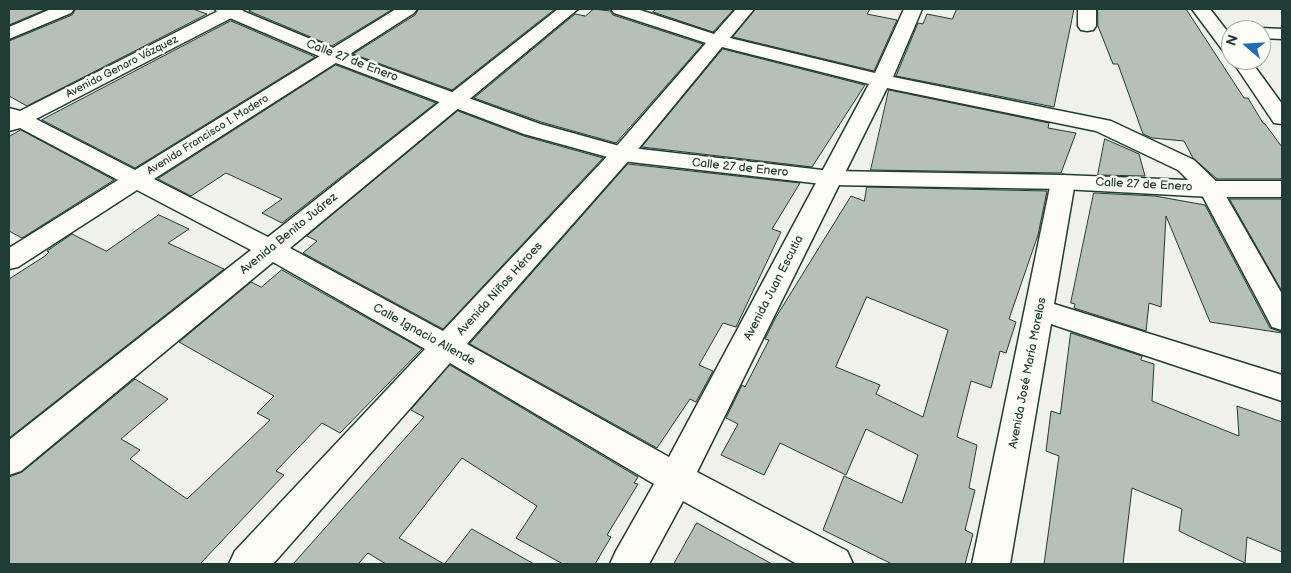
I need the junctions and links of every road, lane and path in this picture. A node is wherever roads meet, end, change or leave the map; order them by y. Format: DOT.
graph roads {
  1 [pos="65,9"];
  2 [pos="408,9"];
  3 [pos="570,9"];
  4 [pos="620,9"];
  5 [pos="745,9"];
  6 [pos="913,9"];
  7 [pos="1201,9"];
  8 [pos="230,10"];
  9 [pos="1221,28"];
  10 [pos="9,34"];
  11 [pos="719,41"];
  12 [pos="335,56"];
  13 [pos="1247,70"];
  14 [pos="881,81"];
  15 [pos="456,101"];
  16 [pos="1282,118"];
  17 [pos="12,120"];
  18 [pos="622,154"];
  19 [pos="831,178"];
  20 [pos="136,180"];
  21 [pos="1063,182"];
  22 [pos="1211,188"];
  23 [pos="1282,189"];
  24 [pos="270,249"];
  25 [pos="9,260"];
  26 [pos="1040,310"];
  27 [pos="1282,319"];
  28 [pos="447,347"];
  29 [pos="1282,388"];
  30 [pos="9,460"];
  31 [pos="676,479"];
  32 [pos="248,564"];
  33 [pos="628,564"];
  34 [pos="834,564"];
  35 [pos="991,564"];
  1 -- 10 [label="street"];
  2 -- 12 [label="street, Avenida Francisco I. Madero"];
  3 -- 15 [label="street, Avenida Benito Juárez"];
  4 -- 11 [label="street"];
  5 -- 11 [label="street, Avenida Niños Héroes"];
  6 -- 14 [label="street, Avenida Juan Escutia"];
  7 -- 9 [label="street"];
  8 -- 12 [label="street, Calle 27 de Enero"];
  8 -- 17 [label="street, Avenida Genaro Vázquez"];
  11 -- 14 [label="street"];
  11 -- 18 [label="street, Avenida Niños Héroes"];
  12 -- 15 [label="street, Calle 27 de Enero"];
  12 -- 20 [label="street, Avenida Francisco I. Madero"];
  13 -- 16 [label="street"];
  14 -- 19 [label="street, Avenida Juan Escutia"];
  14 -- 22 [label="street"];
  15 -- 18 [label="street, Calle 27 de Enero"];
  15 -- 24 [label="street, Avenida Benito Juárez"];
  17 -- 20 [label="street, Calle Ignacio Allende"];
  18 -- 19 [label="street, Calle 27 de Enero"];
  18 -- 28 [label="street, Avenida Niños Héroes"];
  19 -- 21 [label="street, Calle 27 de Enero"];
  19 -- 31 [label="street, Avenida Juan Escutia"];
  20 -- 24 [label="street, Calle Ignacio Allende"];
  20 -- 25 [label="street, Avenida Francisco I. Madero"];
  21 -- 22 [label="street, Calle 27 de Enero"];
  21 -- 26 [label="street, Avenida José María Morelos"];
  22 -- 23 [label="street, Calle 27 de Enero"];
  22 -- 27 [label="street"];
  24 -- 28 [label="street, Calle Ignacio Allende"];
  24 -- 30 [label="street, Avenida Benito Juárez"];
  26 -- 29 [label="street"];
  26 -- 35 [label="street, Avenida José María Morelos"];
  28 -- 31 [label="street, Calle Ignacio Allende"];
  28 -- 32 [label="street, Avenida Niños Héroes"];
  31 -- 33 [label="street, Avenida Juan Escutia"];
  31 -- 34 [label="street, Calle Ignacio Allende"];
}
